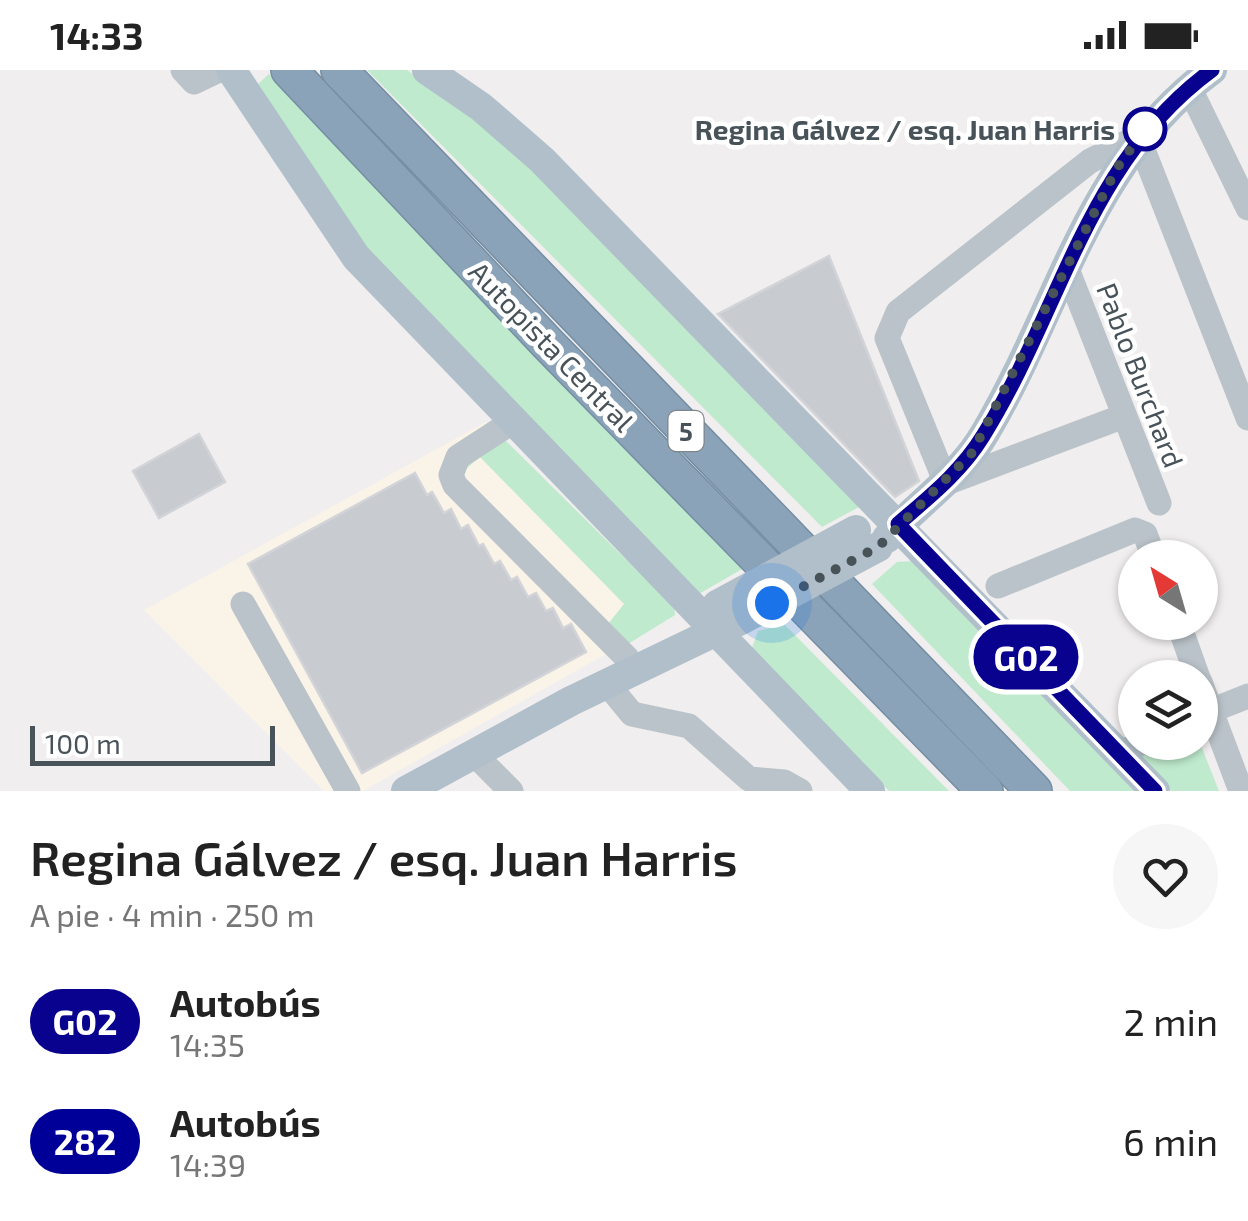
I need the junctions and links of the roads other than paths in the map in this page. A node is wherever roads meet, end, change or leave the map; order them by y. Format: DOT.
graph roads {
  1 [pos="183,70"];
  2 [pos="220,70"];
  3 [pos="232,70"];
  4 [pos="290,70"];
  5 [pos="339,70"];
  6 [pos="427,70"];
  7 [pos="1200,78"];
  8 [pos="1138,137"];
  9 [pos="1248,208"];
  10 [pos="1067,269"];
  11 [pos="1124,416"];
  12 [pos="1248,418"];
  13 [pos="512,422"];
  14 [pos="946,483"];
  15 [pos="1159,503"];
  16 [pos="877,534"];
  17 [pos="1147,540"];
  18 [pos="998,586"];
  19 [pos="244,604"];
  20 [pos="717,619"];
  21 [pos="627,658"];
  22 [pos="608,685"];
  23 [pos="1248,696"];
  24 [pos="571,701"];
  25 [pos="1218,708"];
  26 [pos="1118,737"];
  27 [pos="1218,741"];
  28 [pos="474,754"];
  29 [pos="1138,760"];
  30 [pos="348,791"];
  31 [pos="406,791"];
  32 [pos="511,791"];
  33 [pos="800,791"];
  34 [pos="870,791"];
  35 [pos="985,791"];
  36 [pos="1034,791"];
  37 [pos="1155,791"];
  38 [pos="1241,791"];
  1 -- 2 [label="street"];
  3 -- 13 [label="main road"];
  4 -- 35 [label="highway, Autopista Central / 5"];
  5 -- 36 [label="highway, Autopista Central / 5"];
  6 -- 16 [label="main road"];
  7 -- 8 [label="main road"];
  7 -- 9 [label="street"];
  8 -- 10 [label="main road"];
  8 -- 12 [label="street"];
  8 -- 14 [label="street"];
  10 -- 11 [label="street, Pablo Burchard"];
  10 -- 14 [label="main road"];
  11 -- 14 [label="street"];
  11 -- 15 [label="street, Pablo Burchard"];
  13 -- 20 [label="main road"];
  13 -- 21 [label="street"];
  14 -- 16 [label="main road"];
  16 -- 20 [label="main road, bridge"];
  16 -- 26 [label="main road"];
  17 -- 18 [label="street"];
  19 -- 30 [label="street"];
  20 -- 21 [label="main road"];
  20 -- 22 [label="main road"];
  20 -- 34 [label="main road"];
  21 -- 24 [label="main road"];
  22 -- 24 [label="main road"];
  22 -- 33 [label="street"];
  23 -- 25 [label="street"];
  24 -- 28 [label="main road"];
  27 -- 38 [label="street"];
  28 -- 31 [label="main road"];
  28 -- 32 [label="street"];
  29 -- 37 [label="main road"];
}
